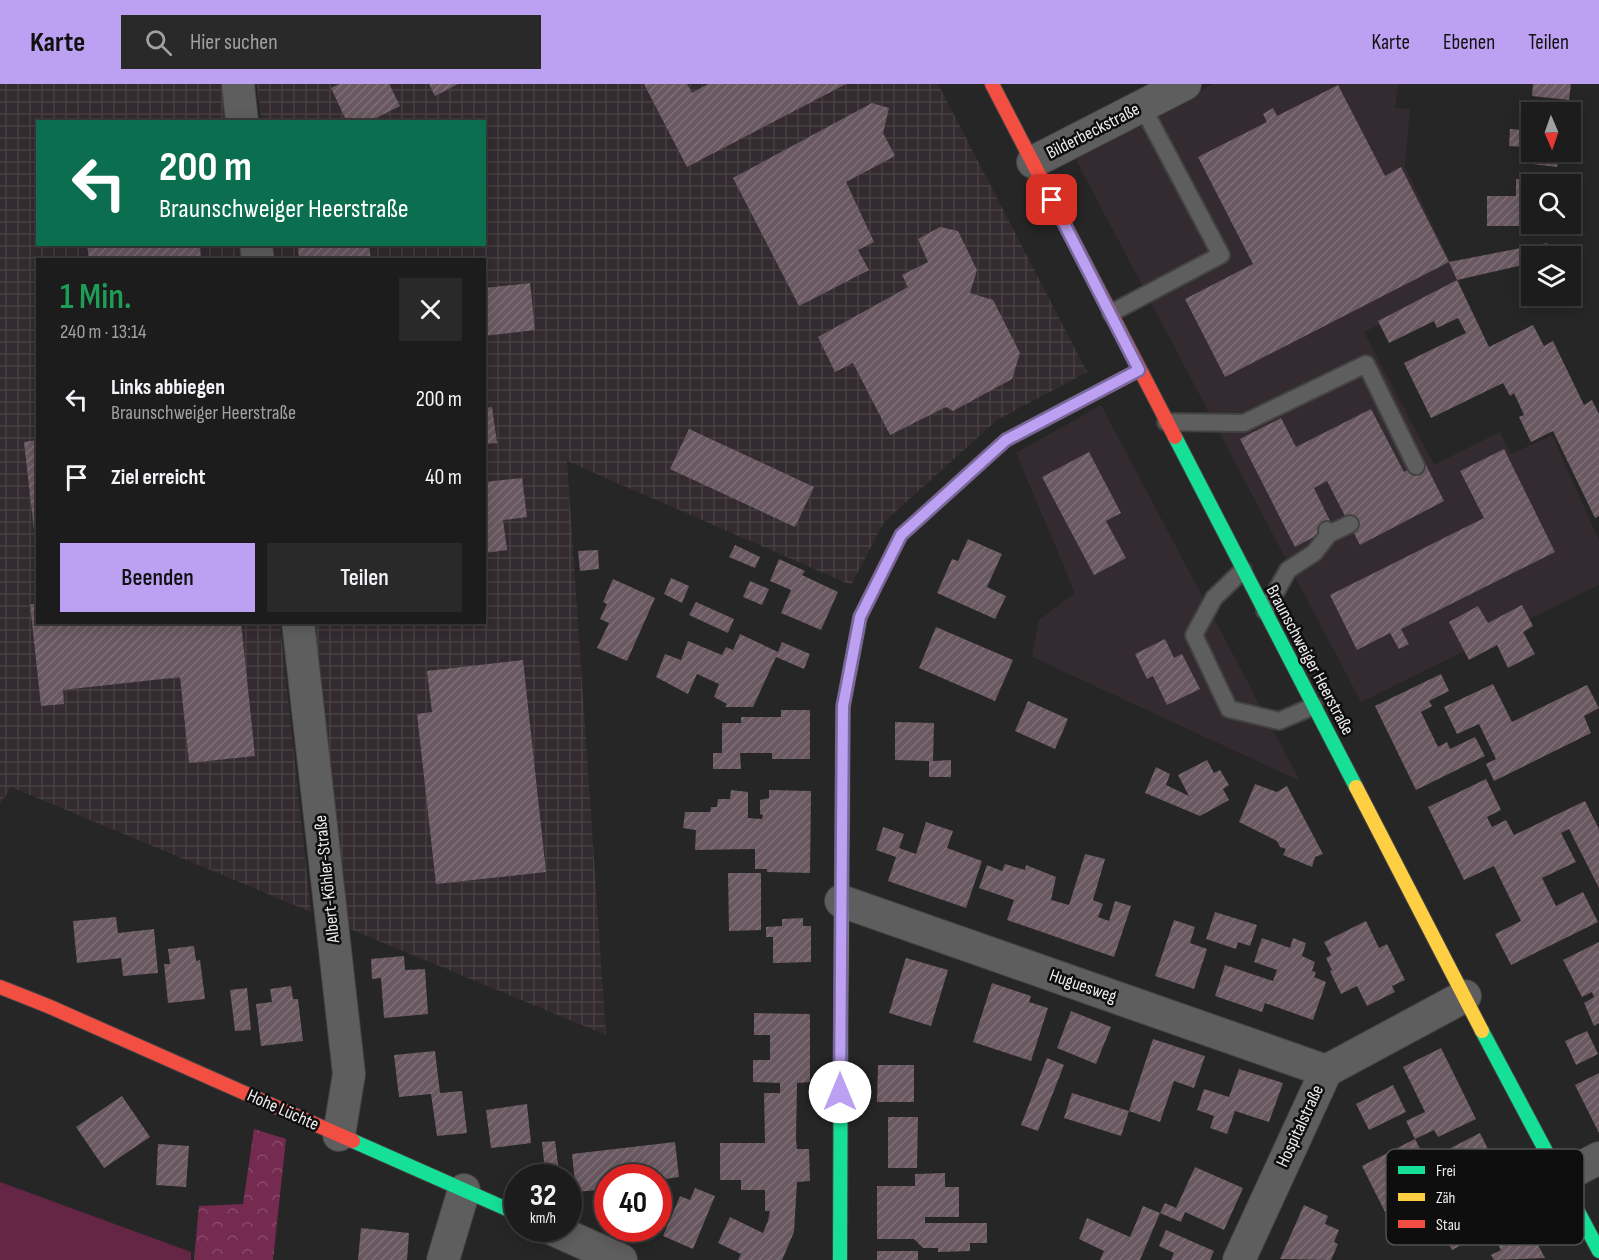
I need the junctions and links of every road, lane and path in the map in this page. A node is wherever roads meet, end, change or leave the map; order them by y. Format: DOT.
graph roads {
  1 [pos="238,84"];
  2 [pos="992,84"];
  3 [pos="1185,84"];
  4 [pos="1142,106"];
  5 [pos="242,120"];
  6 [pos="1033,162"];
  7 [pos="1111,313"];
  8 [pos="1139,370"];
  9 [pos="1166,422"];
  10 [pos="1416,466"];
  11 [pos="1350,524"];
  12 [pos="1243,570"];
  13 [pos="1264,610"];
  14 [pos="298,624"];
  15 [pos="1314,706"];
  16 [pos="841,901"];
  17 [pos="0,987"];
  18 [pos="1465,996"];
  19 [pos="1326,1071"];
  20 [pos="339,1135"];
  21 [pos="1546,1149"];
  22 [pos="1599,1158"];
  23 [pos="1584,1166"];
  24 [pos="464,1190"];
  25 [pos="504,1208"];
  26 [pos="1584,1222"];
  27 [pos="581,1242"];
  28 [pos="1599,1251"];
  29 [pos="443,1260"];
  30 [pos="621,1260"];
  31 [pos="840,1260"];
  32 [pos="1239,1260"];
  1 -- 5 [label="street"];
  2 -- 6 [label="street, Braunschweiger Heerstraße"];
  3 -- 4 [label="street, Bilderbeckstraße"];
  4 -- 6 [label="street, Bilderbeckstraße"];
  4 -- 7 [label="lane"];
  6 -- 7 [label="street, Braunschweiger Heerstraße"];
  7 -- 8 [label="street, Braunschweiger Heerstraße"];
  8 -- 9 [label="street, Braunschweiger Heerstraße"];
  8 -- 16 [label="street"];
  9 -- 10 [label="lane"];
  9 -- 12 [label="street, Braunschweiger Heerstraße"];
  11 -- 13 [label="lane"];
  12 -- 13 [label="street, Braunschweiger Heerstraße"];
  12 -- 15 [label="lane"];
  13 -- 15 [label="street, Braunschweiger Heerstraße"];
  14 -- 20 [label="street, Albert-Köhler-Straße"];
  15 -- 18 [label="street, Braunschweiger Heerstraße"];
  16 -- 19 [label="street, Huguesweg"];
  16 -- 31 [label="street"];
  17 -- 20 [label="street, Hohe Lüchte"];
  18 -- 19 [label="street, Hospitalstraße"];
  18 -- 21 [label="street, Braunschweiger Heerstraße"];
  19 -- 32 [label="street, Hospitalstraße"];
  20 -- 24 [label="street, Hohe Lüchte"];
  22 -- 23 [label="street"];
  24 -- 25 [label="street, Hohe Lüchte"];
  24 -- 29 [label="street"];
  26 -- 28 [label="street, Braunschweiger Heerstraße"];
  27 -- 30 [label="street"];
}
